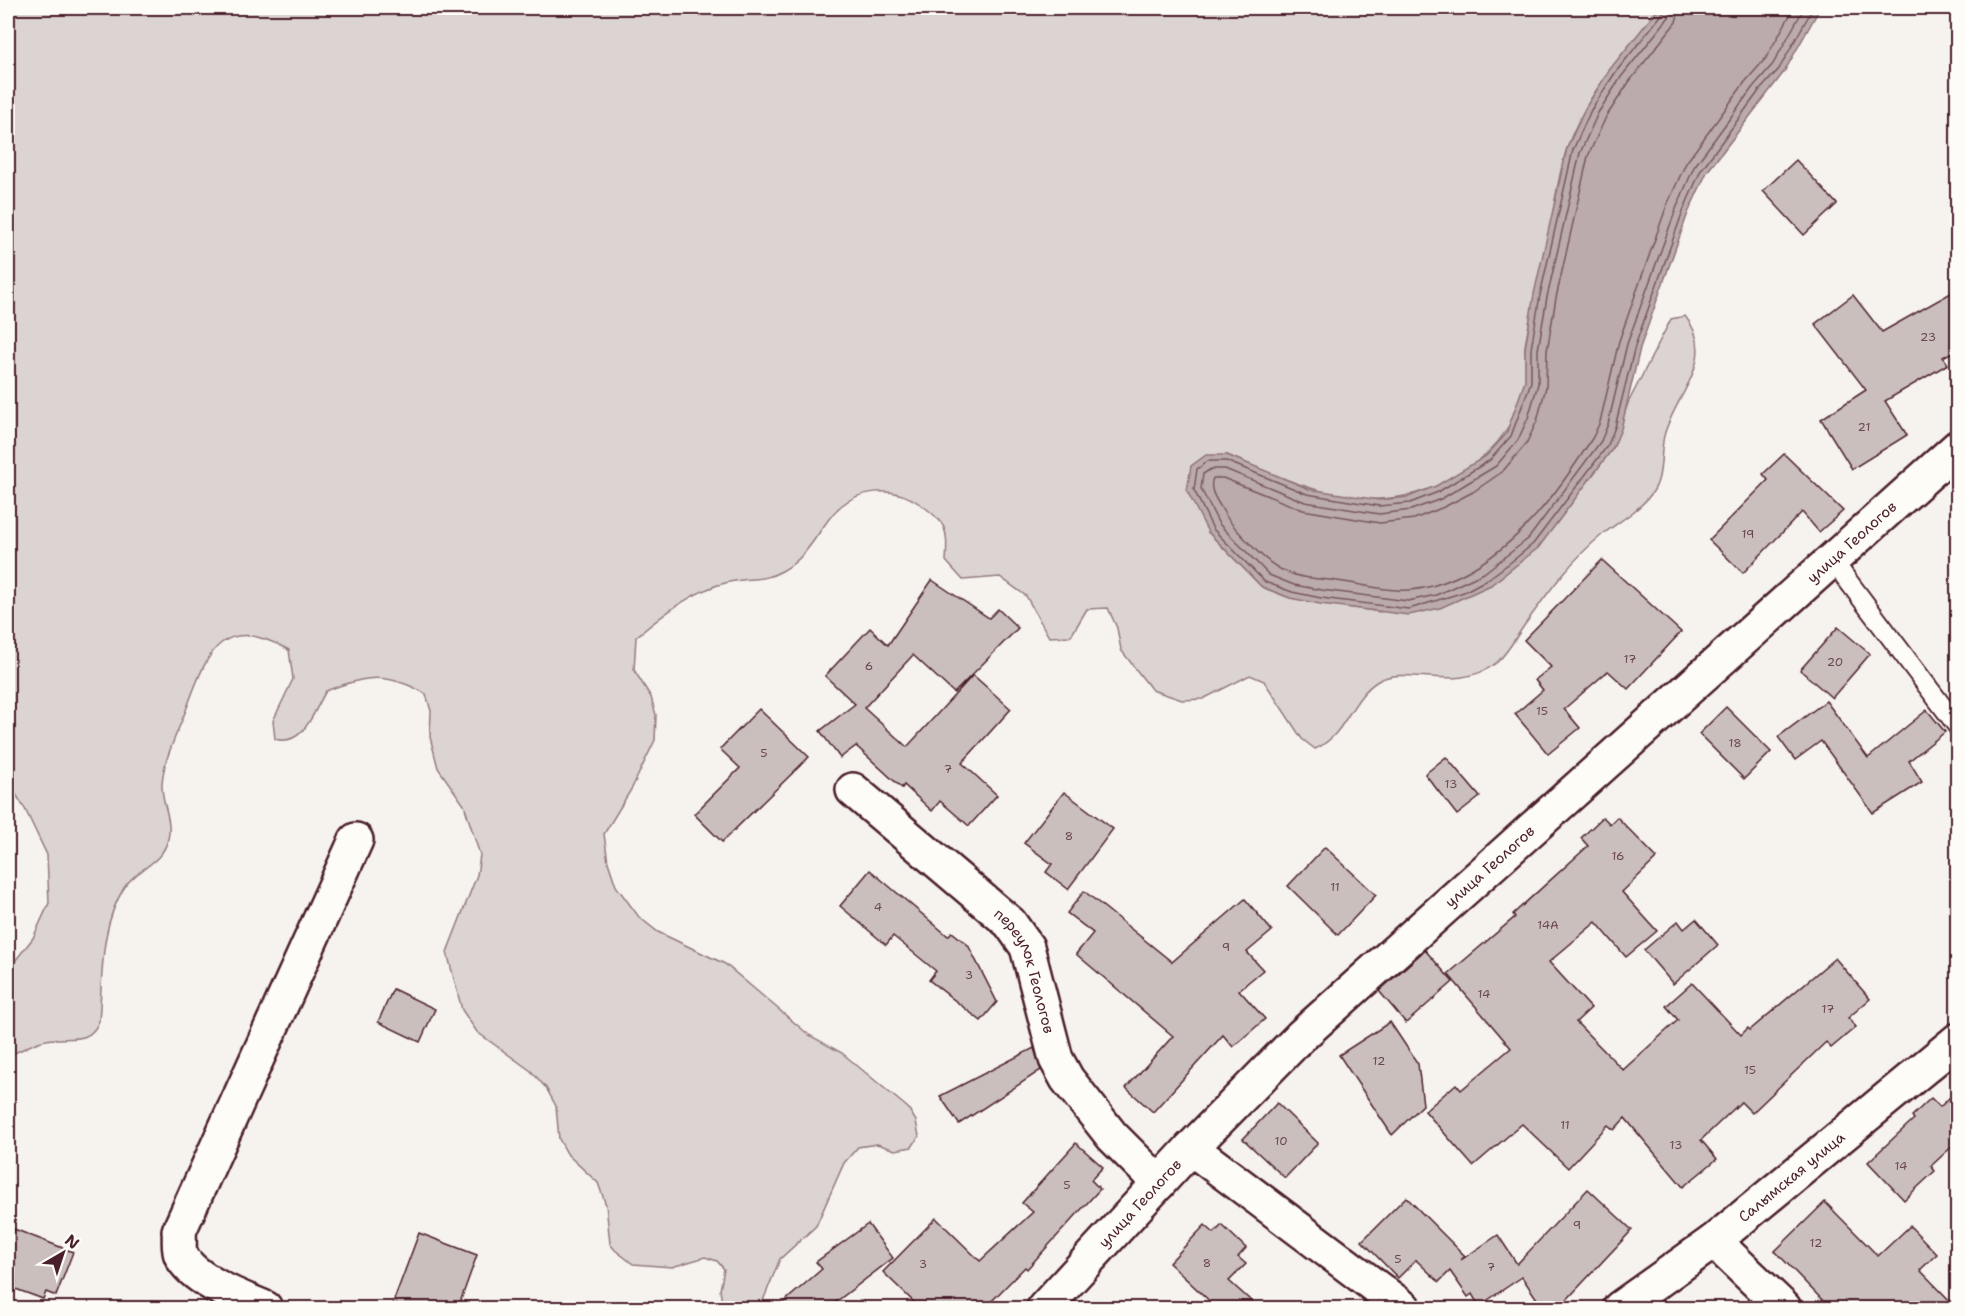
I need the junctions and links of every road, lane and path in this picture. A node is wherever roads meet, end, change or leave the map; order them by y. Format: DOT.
graph roads {
  1 [pos="1958,447"];
  2 [pos="1833,561"];
  3 [pos="1958,727"];
  4 [pos="853,790"];
  5 [pos="356,840"];
  6 [pos="1958,1040"];
  7 [pos="1191,1148"];
  8 [pos="1159,1183"];
  9 [pos="1714,1241"];
  10 [pos="265,1308"];
  11 [pos="1044,1308"];
  12 [pos="1404,1308"];
  13 [pos="1620,1308"];
  14 [pos="1784,1308"];
  1 -- 2 [label="street, улица Геологов"];
  2 -- 3 [label="lane"];
  2 -- 7 [label="street, улица Геологов"];
  4 -- 8 [label="street, переулок Геологов"];
  5 -- 10 [label="street"];
  6 -- 9 [label="street, Салымская улица"];
  7 -- 8 [label="street, улица Геологов"];
  7 -- 12 [label="street"];
  8 -- 11 [label="street, улица Геологов"];
  9 -- 13 [label="street, Салымская улица"];
  9 -- 14 [label="street"];
}
